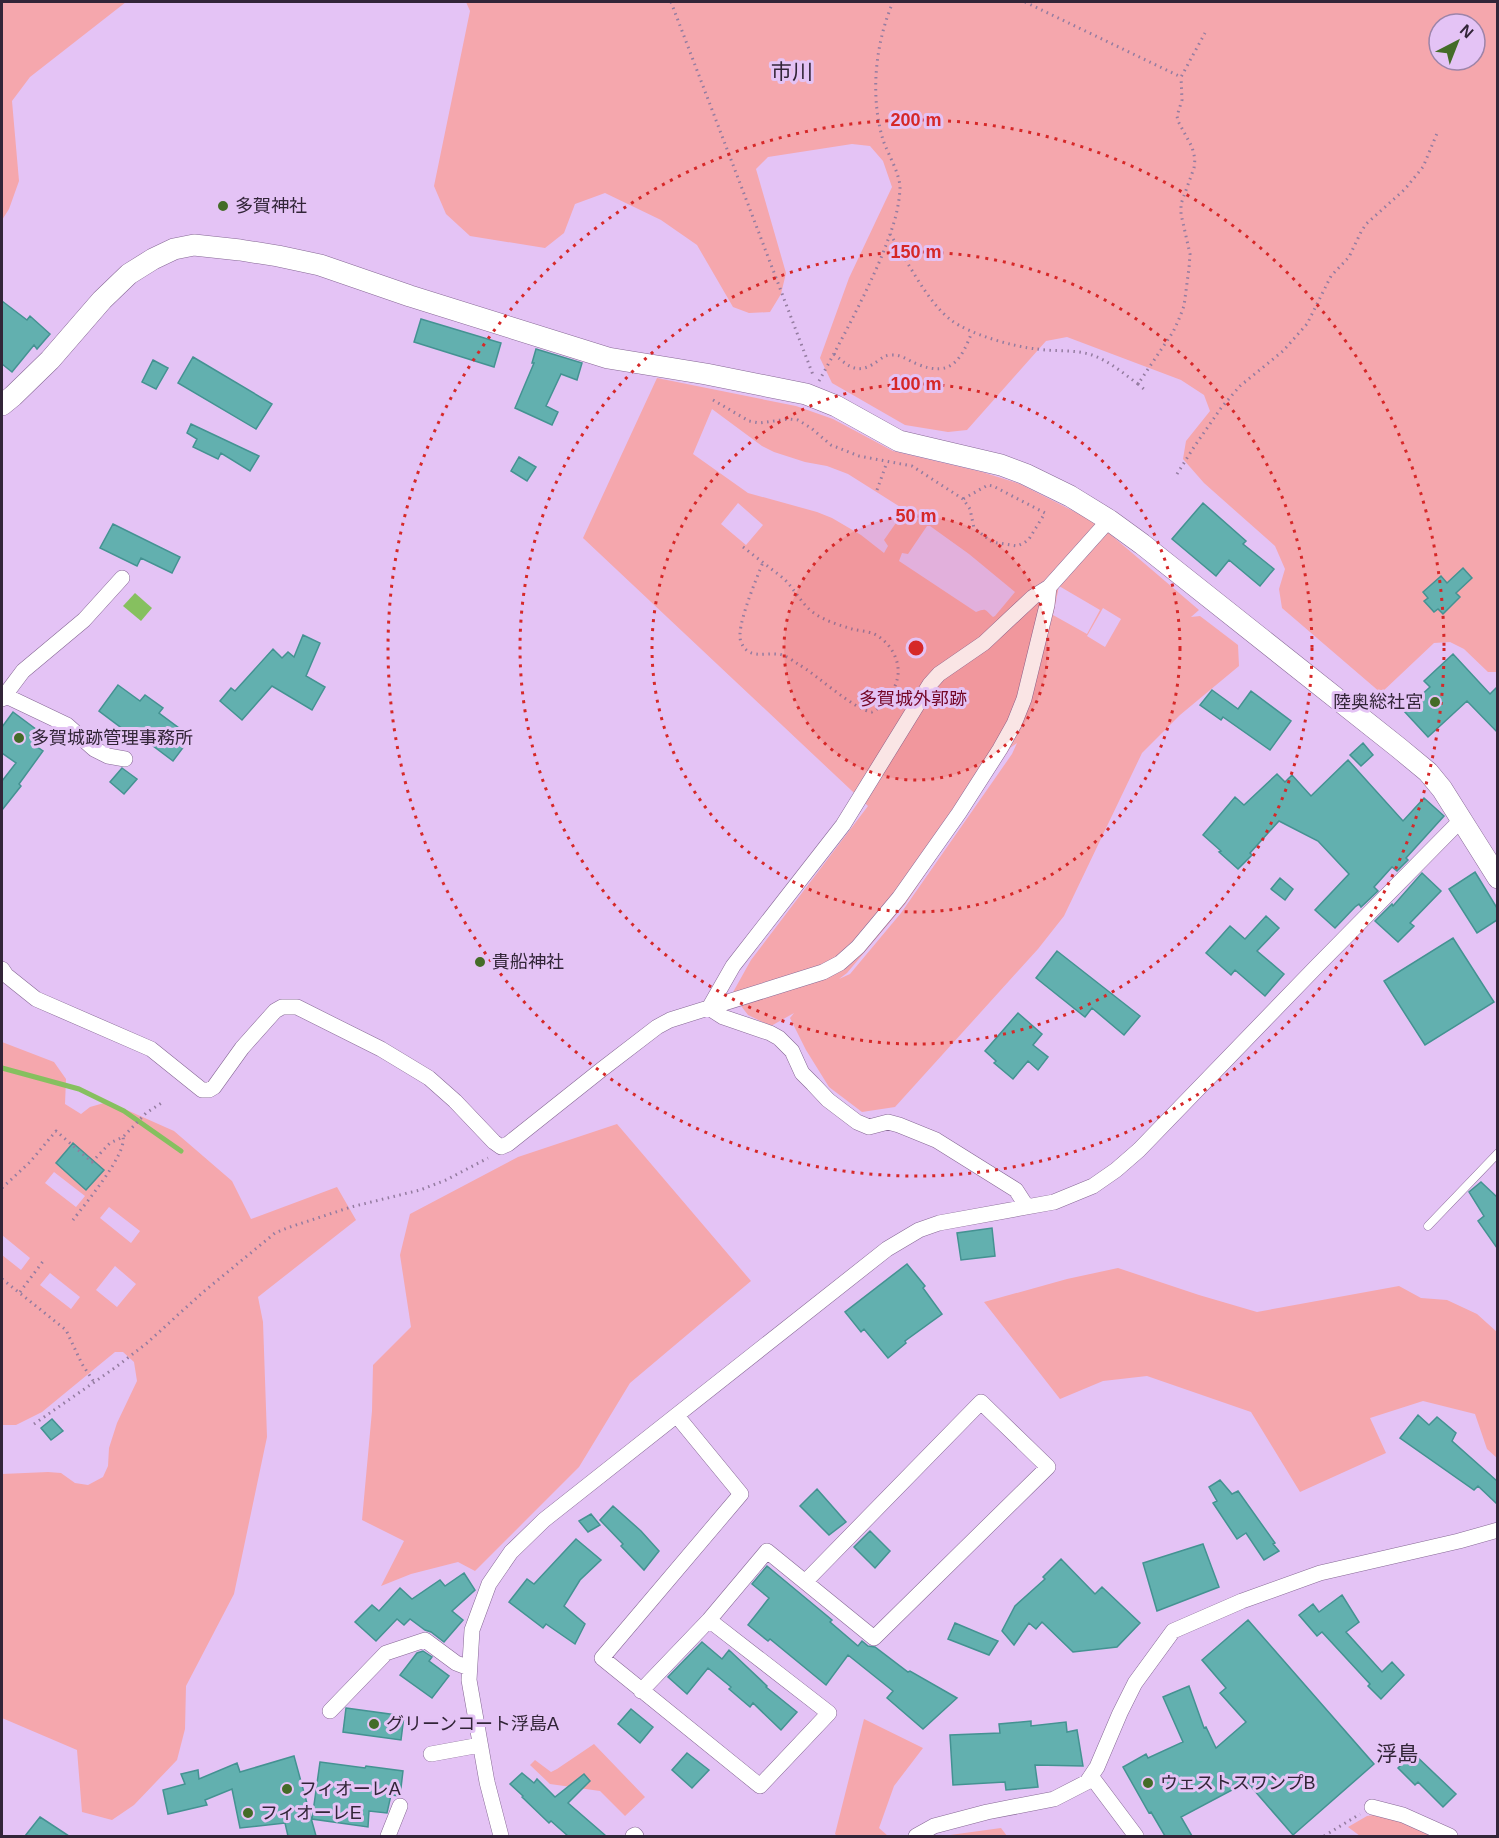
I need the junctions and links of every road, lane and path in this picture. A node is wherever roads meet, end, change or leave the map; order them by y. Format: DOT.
graph roads {
  1 [pos="671,2"];
  2 [pos="893,2"];
  3 [pos="1025,2"];
  4 [pos="1205,33"];
  5 [pos="1181,76"];
  6 [pos="1438,131"];
  7 [pos="890,234"];
  8 [pos="972,332"];
  9 [pos="834,354"];
  10 [pos="1138,384"];
  11 [pos="1146,391"];
  12 [pos="713,400"];
  13 [pos="2,405"];
  14 [pos="887,462"];
  15 [pos="1177,474"];
  16 [pos="877,490"];
  17 [pos="963,499"];
  18 [pos="1109,520"];
  19 [pos="743,547"];
  20 [pos="763,562"];
  21 [pos="122,578"];
  22 [pos="1049,587"];
  23 [pos="3,697"];
  24 [pos="125,759"];
  25 [pos="1461,820"];
  26 [pos="1497,878"];
  27 [pos="2,969"];
  28 [pos="709,1008"];
  29 [pos="163,1102"];
  30 [pos="123,1137"];
  31 [pos="501,1147"];
  32 [pos="1497,1153"];
  33 [pos="2,1188"];
  34 [pos="1027,1207"];
  35 [pos="73,1220"];
  36 [pos="1428,1226"];
  37 [pos="44,1260"];
  38 [pos="2,1279"];
  39 [pos="20,1292"];
  40 [pos="94,1382"];
  41 [pos="677,1416"];
  42 [pos="34,1424"];
  43 [pos="1497,1530"];
  44 [pos="805,1582"];
  45 [pos="709,1620"];
  46 [pos="470,1668"];
  47 [pos="641,1691"];
  48 [pos="330,1711"];
  49 [pos="480,1745"];
  50 [pos="430,1754"];
  51 [pos="1091,1776"];
  52 [pos="400,1806"];
  53 [pos="1372,1807"];
  54 [pos="388,1836"];
  55 [pos="501,1836"];
  56 [pos="916,1836"];
  57 [pos="1136,1836"];
  58 [pos="1324,1836"];
  59 [pos="1450,1836"];
  1 -- 9 [label="path"];
  2 -- 7 [label="path"];
  3 -- 5 [label="path"];
  4 -- 5 [label="path"];
  5 -- 10 [label="path"];
  6 -- 15 [label="path"];
  7 -- 8 [label="path"];
  7 -- 9 [label="path"];
  8 -- 9 [label="path"];
  8 -- 10 [label="path"];
  10 -- 11 [label="path"];
  12 -- 14 [label="path"];
  13 -- 18 [label="street"];
  14 -- 16 [label="path"];
  14 -- 17 [label="path"];
  17 -- 17 [label="path"];
  18 -- 22 [label="street"];
  18 -- 25 [label="street"];
  19 -- 20 [label="path"];
  20 -- 20 [label="path"];
  21 -- 23 [label="street"];
  22 -- 28 [label="street"];
  22 -- 28 [label="street"];
  23 -- 24 [label="street"];
  25 -- 26 [label="street"];
  25 -- 34 [label="street"];
  27 -- 31 [label="street"];
  28 -- 31 [label="street"];
  28 -- 34 [label="street"];
  29 -- 30 [label="path"];
  30 -- 33 [label="path"];
  30 -- 35 [label="path"];
  31 -- 40 [label="path"];
  32 -- 36 [label="lane"];
  34 -- 41 [label="street"];
  37 -- 39 [label="path"];
  38 -- 39 [label="path"];
  39 -- 40 [label="path"];
  40 -- 42 [label="path"];
  41 -- 46 [label="street"];
  41 -- 47 [label="street"];
  43 -- 51 [label="street"];
  44 -- 44 [label="street"];
  44 -- 45 [label="street"];
  45 -- 47 [label="street"];
  45 -- 47 [label="street"];
  46 -- 48 [label="street"];
  46 -- 49 [label="street"];
  49 -- 50 [label="street"];
  49 -- 55 [label="street"];
  51 -- 56 [label="street"];
  51 -- 57 [label="street"];
  52 -- 54 [label="street"];
  53 -- 58 [label="path"];
  53 -- 59 [label="street"];
}
